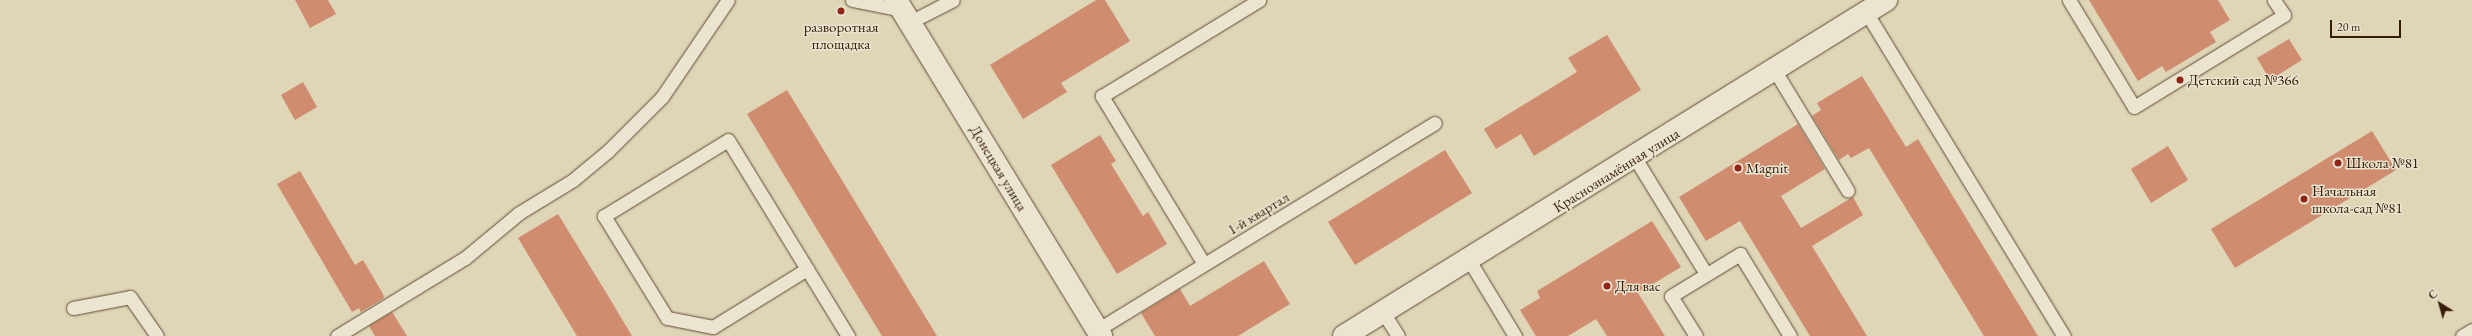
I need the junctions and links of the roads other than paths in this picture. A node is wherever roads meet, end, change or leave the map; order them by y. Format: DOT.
graph roads {
  1 [pos="728,0"];
  2 [pos="852,0"];
  3 [pos="953,0"];
  4 [pos="1259,0"];
  5 [pos="1886,0"];
  6 [pos="2069,0"];
  7 [pos="2274,0"];
  8 [pos="903,11"];
  9 [pos="1866,12"];
  10 [pos="1775,71"];
  11 [pos="1435,123"];
  12 [pos="1636,158"];
  13 [pos="1848,191"];
  14 [pos="1468,260"];
  15 [pos="1204,264"];
  16 [pos="807,269"];
  17 [pos="1706,274"];
  18 [pos="73,308"];
  19 [pos="1383,312"];
  20 [pos="2472,330"];
  21 [pos="716,332"];
  22 [pos="1099,333"];
  23 [pos="157,336"];
  24 [pos="337,336"];
  25 [pos="848,336"];
  26 [pos="1344,336"];
  27 [pos="1398,336"];
  28 [pos="1515,336"];
  29 [pos="1696,336"];
  30 [pos="1790,336"];
  31 [pos="2064,336"];
  32 [pos="2462,336"];
  1 -- 24 [label="lane"];
  2 -- 8 [label="lane"];
  3 -- 8 [label="lane"];
  4 -- 15 [label="lane"];
  5 -- 9 [label="street, Краснознамённая улица"];
  6 -- 7 [label="lane"];
  8 -- 22 [label="street, Донецкая улица"];
  9 -- 10 [label="street, Краснознамённая улица"];
  9 -- 31 [label="lane"];
  10 -- 12 [label="street, Краснознамённая улица"];
  10 -- 13 [label="lane"];
  11 -- 15 [label="lane, 1-й квартал"];
  12 -- 14 [label="street, Краснознамённая улица"];
  12 -- 17 [label="lane"];
  14 -- 19 [label="street, Краснознамённая улица"];
  14 -- 28 [label="lane"];
  15 -- 22 [label="lane, 1-й квартал"];
  16 -- 21 [label="lane"];
  16 -- 21 [label="lane"];
  16 -- 25 [label="lane"];
  17 -- 29 [label="lane"];
  17 -- 30 [label="lane"];
  18 -- 23 [label="lane"];
  19 -- 26 [label="street, Краснознамённая улица"];
  19 -- 27 [label="lane"];
  20 -- 32 [label="lane"];
}
